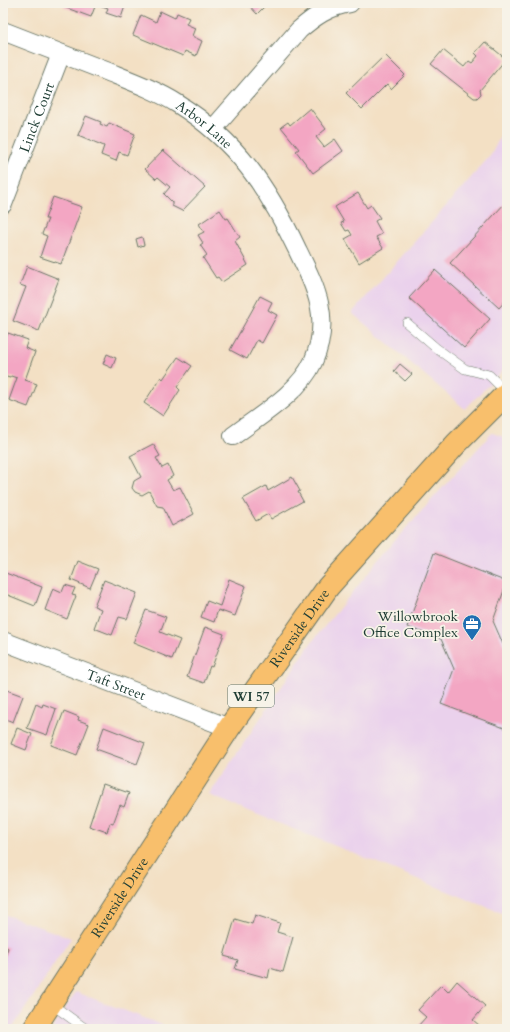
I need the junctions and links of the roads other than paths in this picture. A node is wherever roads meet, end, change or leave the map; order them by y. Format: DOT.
graph roads {
  1 [pos="350,3"];
  2 [pos="3,31"];
  3 [pos="61,54"];
  4 [pos="213,129"];
  5 [pos="3,204"];
  6 [pos="407,323"];
  7 [pos="507,393"];
  8 [pos="233,436"];
  9 [pos="3,641"];
  10 [pos="228,728"];
  11 [pos="50,1004"];
  12 [pos="34,1029"];
  13 [pos="86,1029"];
  1 -- 4 [label="street"];
  2 -- 3 [label="street, Arbor Lane"];
  3 -- 4 [label="street, Arbor Lane"];
  3 -- 5 [label="street, Linck Court"];
  4 -- 8 [label="street, Arbor Lane"];
  6 -- 7 [label="lane"];
  7 -- 10 [label="main road, Riverside Drive / WI 57"];
  9 -- 10 [label="street, Taft Street"];
  10 -- 11 [label="main road, Riverside Drive / WI 57"];
  11 -- 12 [label="main road, Riverside Drive / WI 57"];
  11 -- 13 [label="lane"];
}
